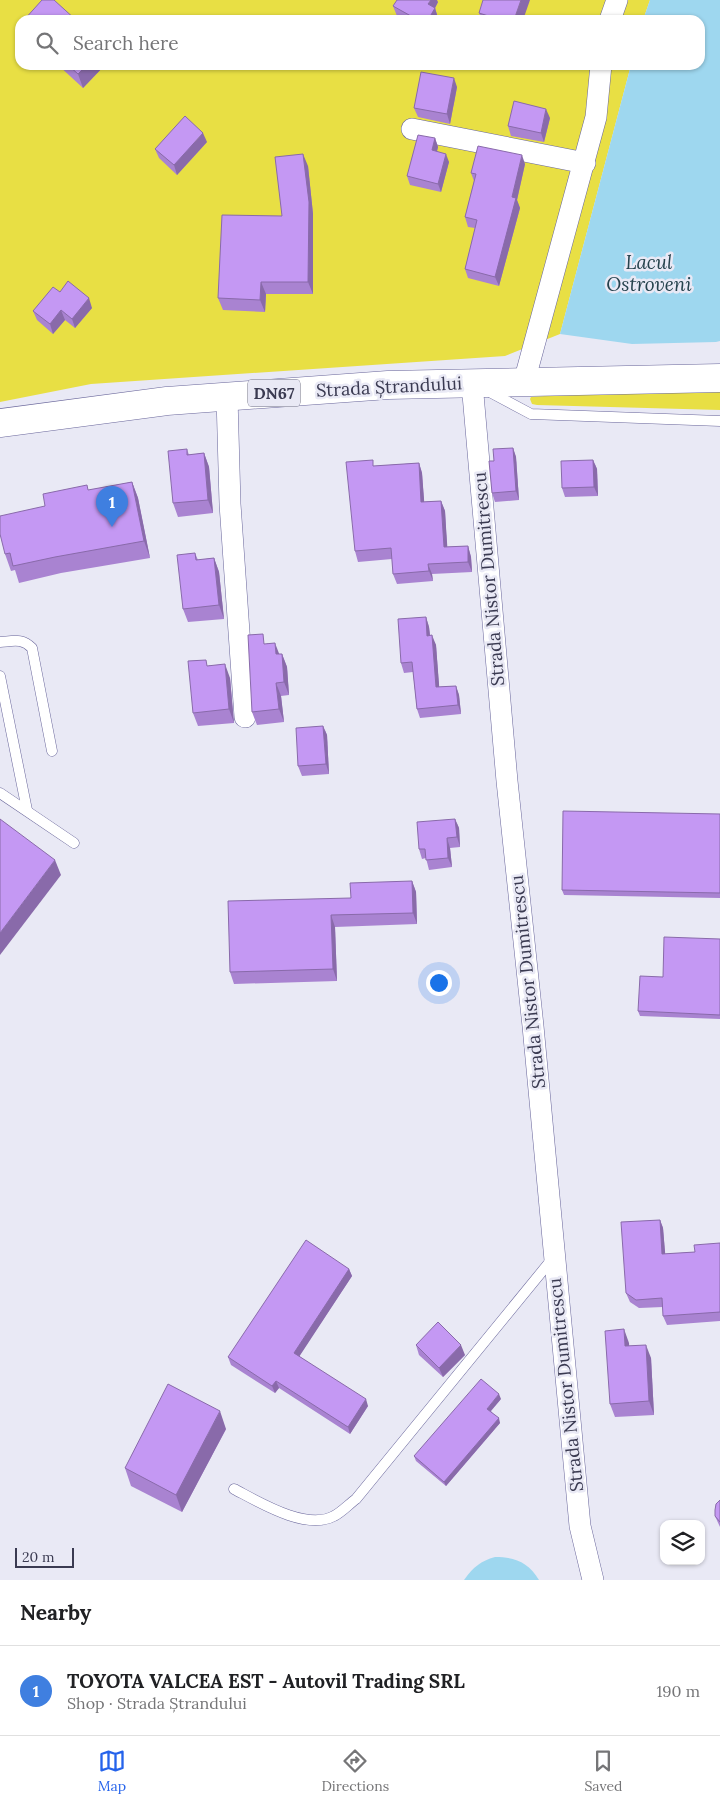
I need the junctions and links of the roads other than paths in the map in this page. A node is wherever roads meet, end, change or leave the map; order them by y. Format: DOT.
graph roads {
  1 [pos="617,0"];
  2 [pos="612,15"];
  3 [pos="601,70"];
  4 [pos="412,129"];
  5 [pos="585,163"];
  6 [pos="720,378"];
  7 [pos="524,382"];
  8 [pos="472,383"];
  9 [pos="227,397"];
  10 [pos="720,421"];
  11 [pos="0,423"];
  12 [pos="0,642"];
  13 [pos="0,676"];
  14 [pos="246,717"];
  15 [pos="52,751"];
  16 [pos="0,793"];
  17 [pos="27,810"];
  18 [pos="74,843"];
  19 [pos="554,1257"];
  20 [pos="234,1489"];
  21 [pos="593,1580"];
  1 -- 2 [label="street"];
  3 -- 5 [label="street"];
  4 -- 5 [label="street"];
  5 -- 7 [label="street"];
  6 -- 7 [label="main road, Strada Ștrandului / DN67"];
  7 -- 8 [label="main road, Strada Ștrandului / DN67"];
  8 -- 9 [label="main road, Strada Ștrandului / DN67"];
  8 -- 10 [label="lane"];
  8 -- 19 [label="street, Strada Nistor Dumitrescu"];
  9 -- 11 [label="main road, Strada Ștrandului / DN67"];
  9 -- 14 [label="street"];
  12 -- 15 [label="lane"];
  13 -- 17 [label="lane"];
  16 -- 17 [label="lane"];
  17 -- 18 [label="lane"];
  19 -- 20 [label="lane"];
  19 -- 21 [label="street, Strada Nistor Dumitrescu"];
}
